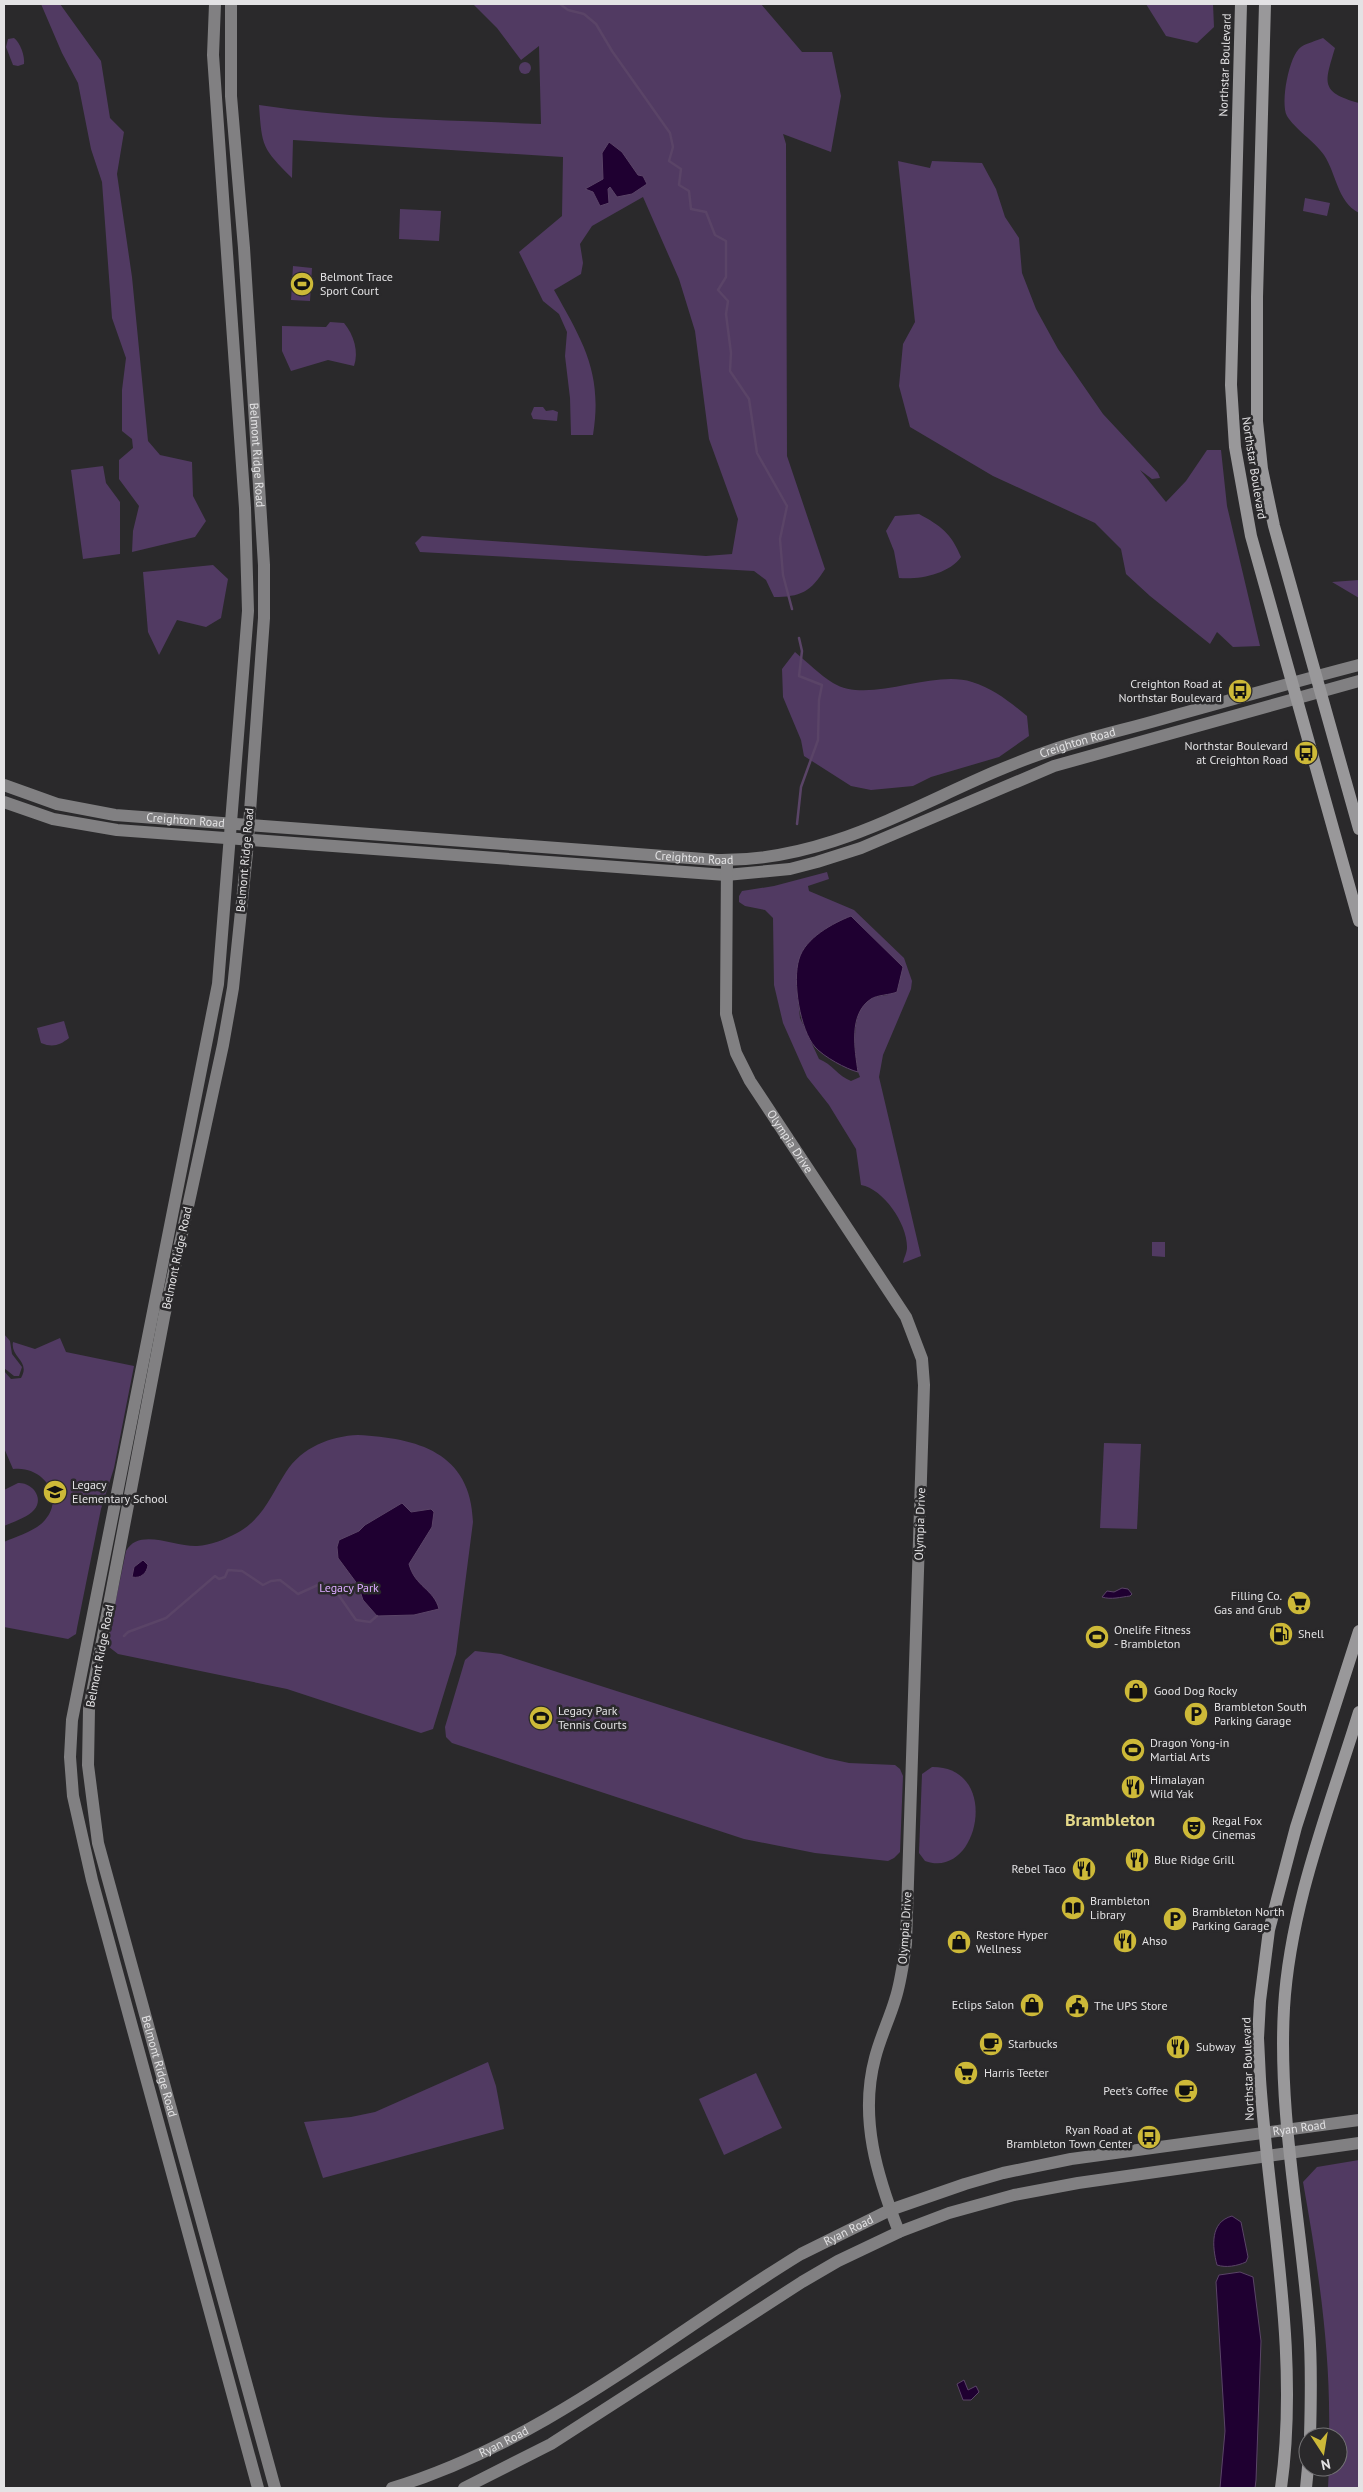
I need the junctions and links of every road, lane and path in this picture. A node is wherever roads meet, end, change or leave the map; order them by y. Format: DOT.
graph roads {
  1 [pos="215,4"];
  2 [pos="232,4"];
  3 [pos="1241,4"];
  4 [pos="1265,4"];
  5 [pos="1359,665"];
  6 [pos="1316,676"];
  7 [pos="1359,681"];
  8 [pos="1292,682"];
  9 [pos="1321,692"];
  10 [pos="1297,698"];
  11 [pos="4,785"];
  12 [pos="4,802"];
  13 [pos="232,823"];
  14 [pos="249,825"];
  15 [pos="1359,829"];
  16 [pos="232,840"];
  17 [pos="248,841"];
  18 [pos="727,860"];
  19 [pos="726,875"];
  20 [pos="1359,921"];
  21 [pos="1359,1631"];
  22 [pos="1359,1712"];
  23 [pos="1359,2120"];
  24 [pos="1288,2129"];
  25 [pos="1264,2132"];
  26 [pos="1359,2143"];
  27 [pos="1290,2153"];
  28 [pos="1267,2156"];
  29 [pos="890,2210"];
  30 [pos="899,2232"];
  31 [pos="1310,2427"];
  32 [pos="258,2488"];
  33 [pos="275,2488"];
  34 [pos="392,2488"];
  35 [pos="464,2488"];
  36 [pos="1281,2488"];
  1 -- 13 [label="main road, Belmont Ridge Road"];
  2 -- 14 [label="main road, Belmont Ridge Road"];
  3 -- 8 [label="main road, Northstar Boulevard"];
  4 -- 6 [label="main road, Northstar Boulevard"];
  5 -- 6 [label="main road, Creighton Road"];
  6 -- 8 [label="main road, Creighton Road"];
  6 -- 9 [label="main road, Northstar Boulevard"];
  7 -- 9 [label="main road, Creighton Road"];
  8 -- 10 [label="main road, Northstar Boulevard"];
  8 -- 18 [label="main road, Creighton Road"];
  9 -- 10 [label="main road, Creighton Road"];
  9 -- 15 [label="main road, Northstar Boulevard"];
  10 -- 19 [label="main road, Creighton Road"];
  10 -- 20 [label="main road, Northstar Boulevard"];
  11 -- 13 [label="main road, Creighton Road"];
  12 -- 16 [label="main road, Creighton Road"];
  13 -- 14 [label="main road, Creighton Road"];
  13 -- 16 [label="main road, Belmont Ridge Road"];
  14 -- 17 [label="main road, Belmont Ridge Road"];
  14 -- 18 [label="main road, Creighton Road"];
  16 -- 17 [label="main road, Creighton Road"];
  16 -- 32 [label="main road, Belmont Ridge Road"];
  17 -- 19 [label="main road, Creighton Road"];
  17 -- 33 [label="main road, Belmont Ridge Road"];
  18 -- 19 [label="main road, Olympia Drive"];
  19 -- 29 [label="main road, Olympia Drive"];
  21 -- 25 [label="main road, Northstar Boulevard"];
  22 -- 24 [label="main road"];
  23 -- 24 [label="main road, Ryan Road"];
  24 -- 25 [label="main road, Ryan Road"];
  24 -- 27 [label="main road"];
  25 -- 28 [label="main road, Northstar Boulevard"];
  25 -- 29 [label="main road, Ryan Road"];
  26 -- 27 [label="main road, Ryan Road"];
  27 -- 28 [label="main road, Ryan Road"];
  27 -- 31 [label="main road"];
  28 -- 30 [label="main road, Ryan Road"];
  28 -- 36 [label="main road, Northstar Boulevard"];
  29 -- 30 [label="main road, Olympia Drive"];
  29 -- 34 [label="main road, Ryan Road"];
  30 -- 35 [label="main road, Ryan Road"];
}
